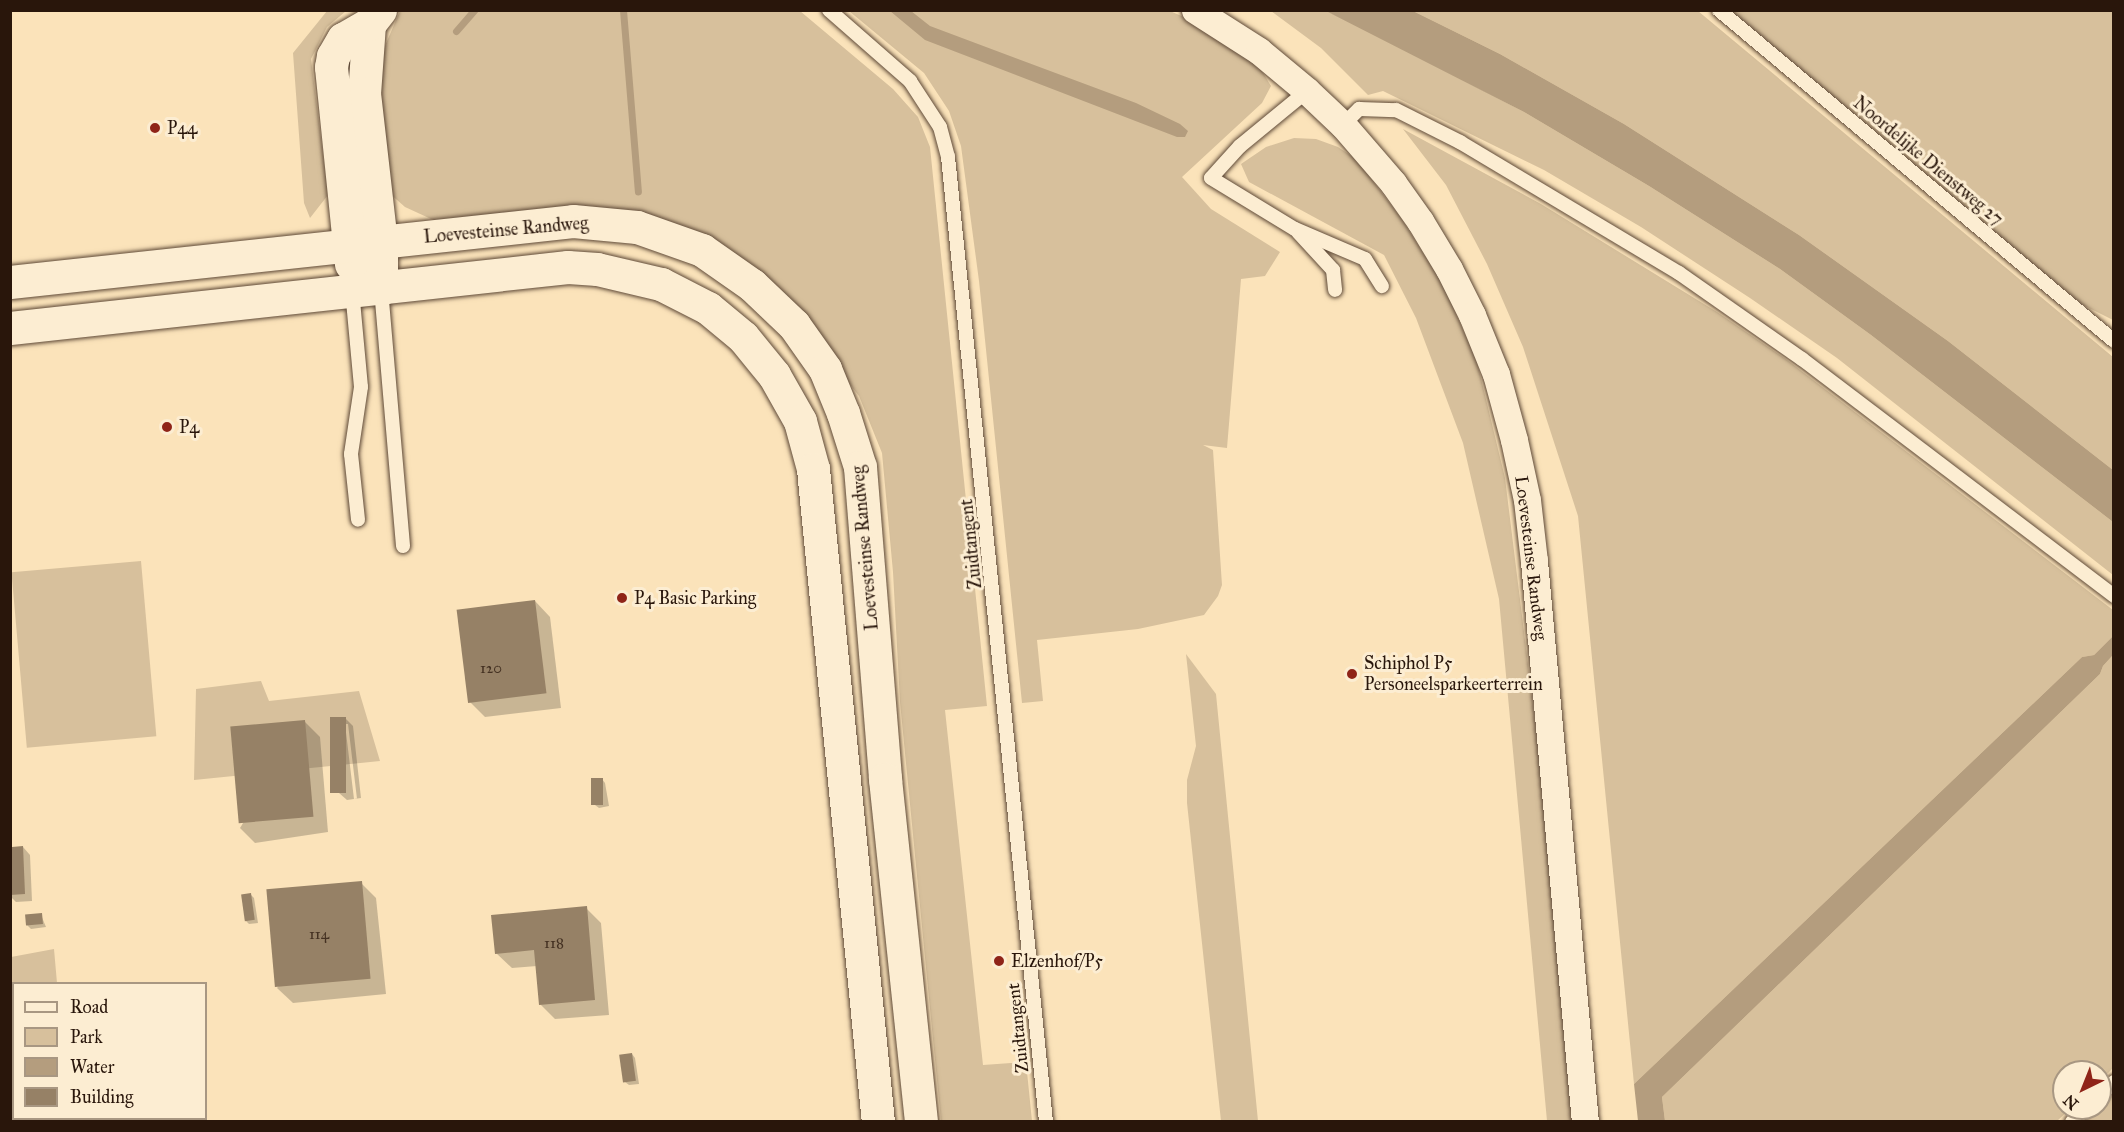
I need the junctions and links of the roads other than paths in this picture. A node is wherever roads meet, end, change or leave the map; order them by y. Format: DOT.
graph roads {
  1 [pos="829,10"];
  2 [pos="1195,10"];
  3 [pos="1719,10"];
  4 [pos="375,17"];
  5 [pos="1307,91"];
  6 [pos="1343,125"];
  7 [pos="1294,229"];
  8 [pos="366,243"];
  9 [pos="10,282"];
  10 [pos="1382,286"];
  11 [pos="366,290"];
  12 [pos="1335,290"];
  13 [pos="10,328"];
  14 [pos="2114,341"];
  15 [pos="358,520"];
  16 [pos="403,546"];
  17 [pos="2114,596"];
  18 [pos="878,1122"];
  19 [pos="921,1122"];
  20 [pos="1046,1122"];
  21 [pos="1585,1122"];
  1 -- 20 [label="lane, Zuidtangent"];
  2 -- 5 [label="street, Loevesteinse Randweg"];
  3 -- 14 [label="lane, Noordelijke Dienstweg 27"];
  4 -- 8 [label="street"];
  5 -- 6 [label="street, Loevesteinse Randweg"];
  5 -- 7 [label="lane"];
  6 -- 17 [label="lane"];
  6 -- 21 [label="street, Loevesteinse Randweg"];
  7 -- 10 [label="lane"];
  7 -- 12 [label="lane"];
  8 -- 9 [label="street, Loevesteinse Randweg"];
  8 -- 11 [label="street"];
  8 -- 19 [label="street, Loevesteinse Randweg"];
  11 -- 13 [label="street"];
  11 -- 15 [label="lane"];
  11 -- 16 [label="lane"];
  11 -- 18 [label="street"];
}
